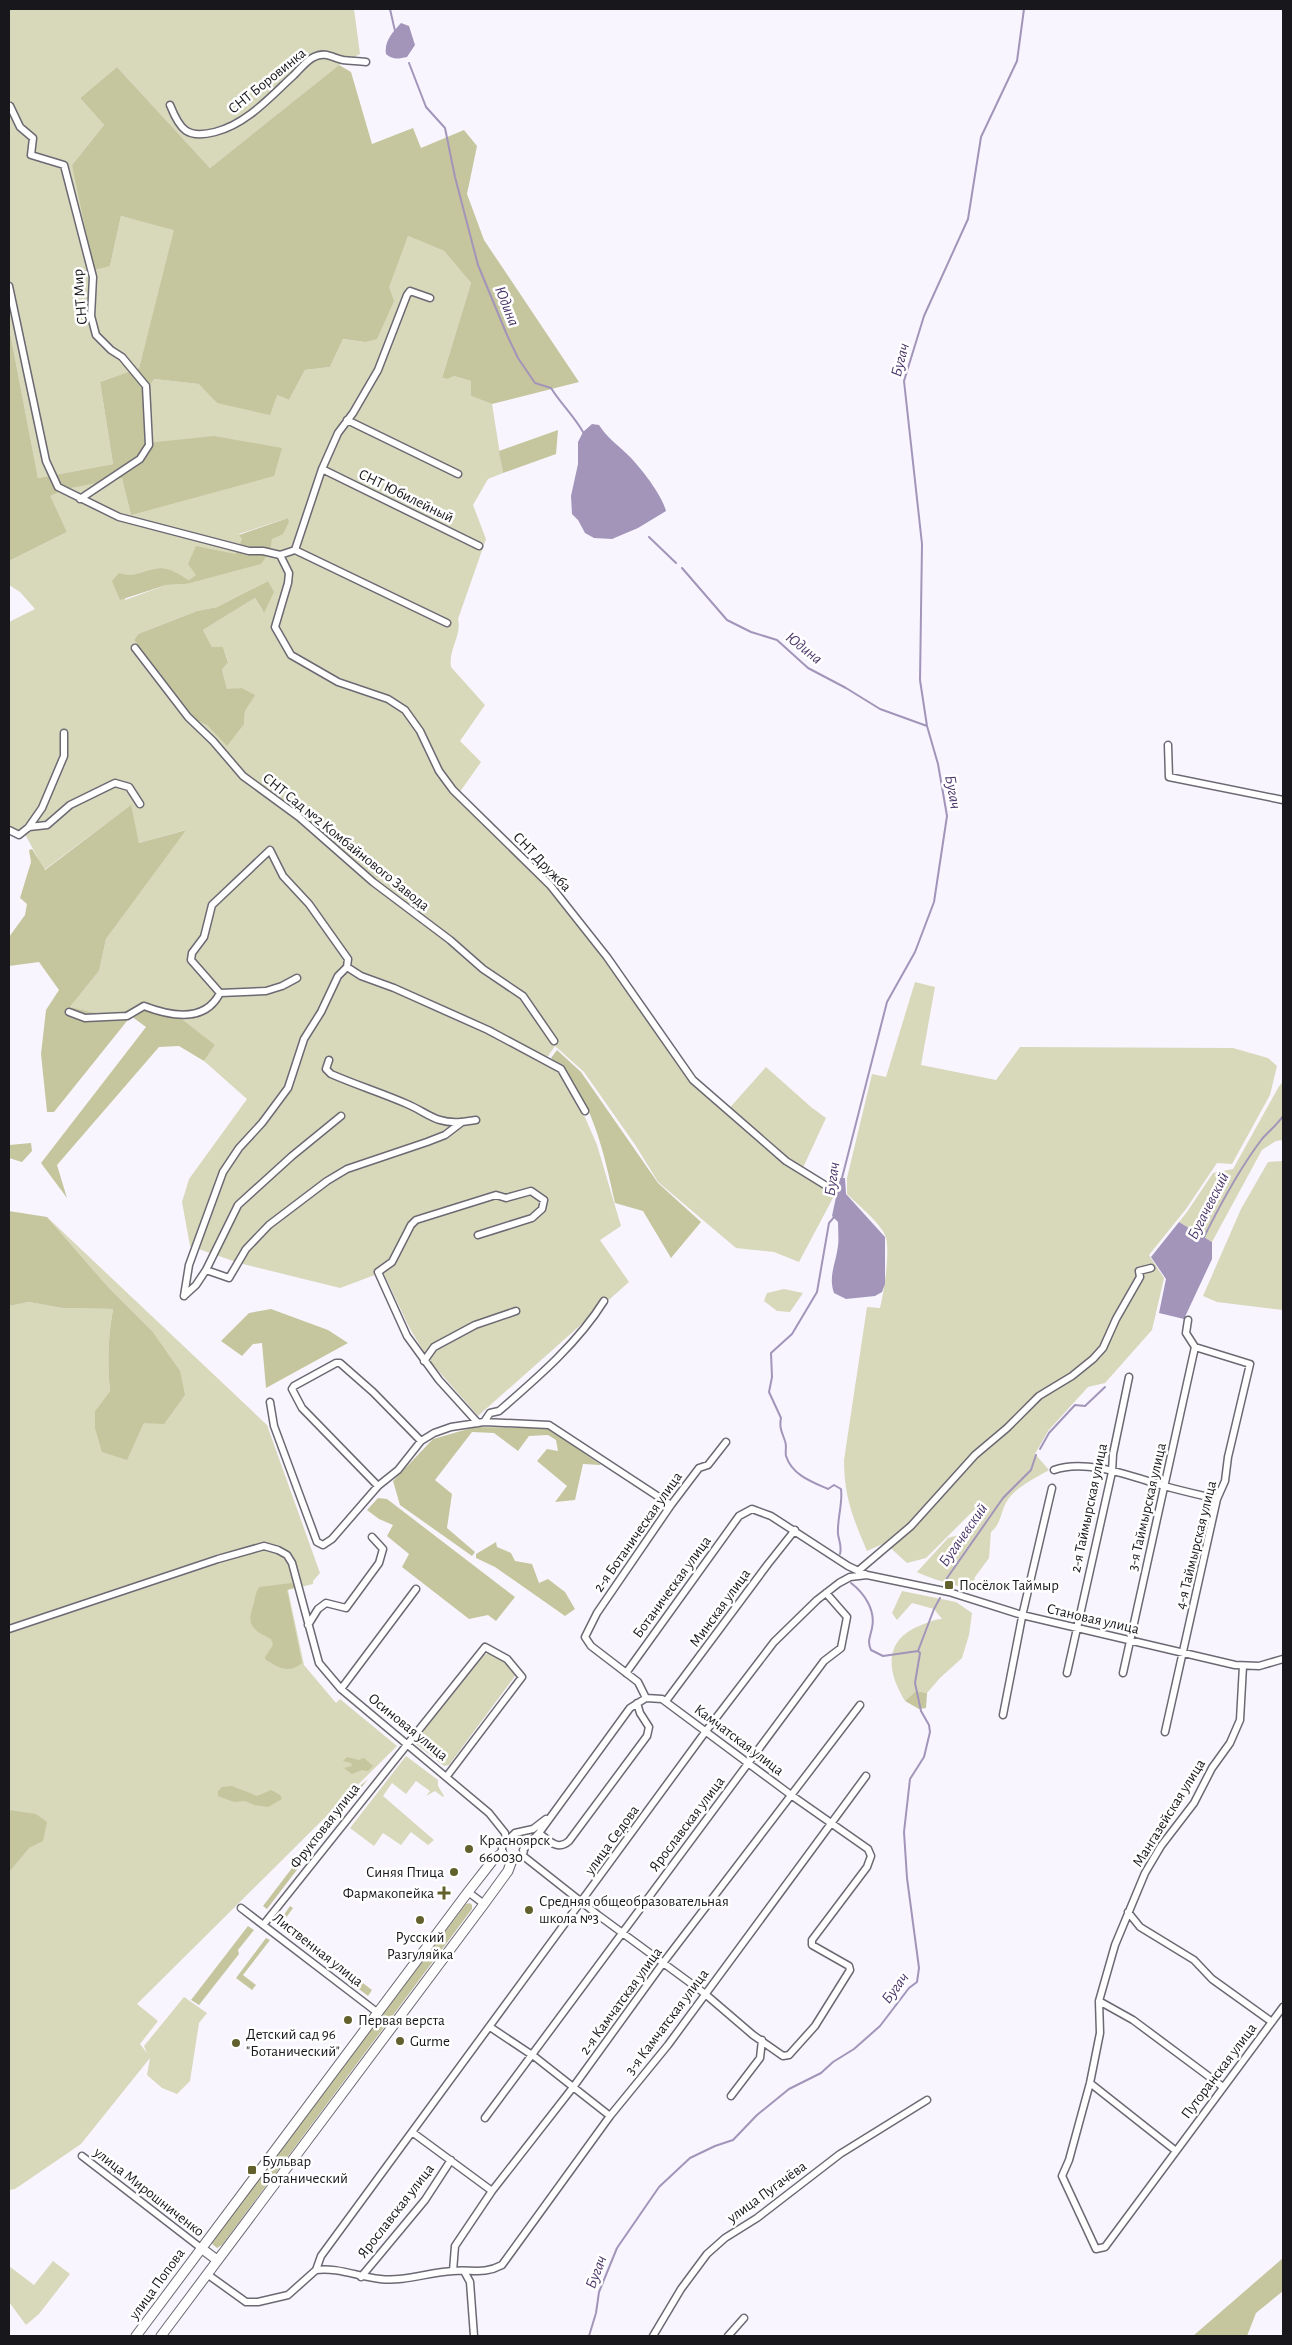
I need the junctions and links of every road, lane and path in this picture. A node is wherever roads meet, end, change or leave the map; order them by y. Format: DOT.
graph roads {
  1 [pos="366,62"];
  2 [pos="170,105"];
  3 [pos="9,107"];
  4 [pos="9,286"];
  5 [pos="430,298"];
  6 [pos="347,420"];
  7 [pos="322,469"];
  8 [pos="458,474"];
  9 [pos="80,499"];
  10 [pos="479,546"];
  11 [pos="295,550"];
  12 [pos="280,555"];
  13 [pos="447,623"];
  14 [pos="135,648"];
  15 [pos="64,733"];
  16 [pos="1168,745"];
  17 [pos="1283,800"];
  18 [pos="140,804"];
  19 [pos="29,827"];
  20 [pos="9,830"];
  21 [pos="347,967"];
  22 [pos="296,978"];
  23 [pos="220,993"];
  24 [pos="69,1012"];
  25 [pos="554,1042"];
  26 [pos="329,1060"];
  27 [pos="585,1111"];
  28 [pos="341,1116"];
  29 [pos="476,1120"];
  30 [pos="462,1122"];
  31 [pos="833,1190"];
  32 [pos="478,1235"];
  33 [pos="1151,1268"];
  34 [pos="206,1270"];
  35 [pos="604,1301"];
  36 [pos="516,1311"];
  37 [pos="1188,1320"];
  38 [pos="1195,1347"];
  39 [pos="424,1361"];
  40 [pos="1129,1377"];
  41 [pos="270,1402"];
  42 [pos="480,1422"];
  43 [pos="421,1441"];
  44 [pos="726,1442"];
  45 [pos="1054,1470"];
  46 [pos="1112,1472"];
  47 [pos="378,1486"];
  48 [pos="1165,1486"];
  49 [pos="1052,1488"];
  50 [pos="1218,1499"];
  51 [pos="671,1506"];
  52 [pos="740,1516"];
  53 [pos="795,1530"];
  54 [pos="372,1537"];
  55 [pos="848,1566"];
  56 [pos="858,1571"];
  57 [pos="867,1575"];
  58 [pos="850,1577"];
  59 [pos="416,1589"];
  60 [pos="826,1593"];
  61 [pos="1022,1615"];
  62 [pos="308,1625"];
  63 [pos="1075,1628"];
  64 [pos="9,1629"];
  65 [pos="1129,1640"];
  66 [pos="1183,1653"];
  67 [pos="1283,1659"];
  68 [pos="1243,1666"];
  69 [pos="626,1673"];
  70 [pos="1067,1673"];
  71 [pos="1123,1673"];
  72 [pos="341,1689"];
  73 [pos="646,1698"];
  74 [pos="666,1701"];
  75 [pos="637,1703"];
  76 [pos="860,1705"];
  77 [pos="1003,1714"];
  78 [pos="706,1732"];
  79 [pos="1165,1732"];
  80 [pos="407,1744"];
  81 [pos="748,1763"];
  82 [pos="447,1776"];
  83 [pos="866,1776"];
  84 [pos="791,1795"];
  85 [pos="551,1815"];
  86 [pos="831,1823"];
  87 [pos="539,1833"];
  88 [pos="508,1839"];
  89 [pos="522,1852"];
  90 [pos="502,1853"];
  91 [pos="512,1860"];
  92 [pos="468,1892"];
  93 [pos="581,1902"];
  94 [pos="484,1904"];
  95 [pos="242,1908"];
  96 [pos="1128,1912"];
  97 [pos="264,1924"];
  98 [pos="622,1932"];
  99 [pos="663,1963"];
  100 [pos="704,1993"];
  101 [pos="1099,2001"];
  102 [pos="1283,2007"];
  103 [pos="378,2013"];
  104 [pos="1272,2022"];
  105 [pos="490,2027"];
  106 [pos="762,2040"];
  107 [pos="530,2056"];
  108 [pos="1090,2083"];
  109 [pos="574,2086"];
  110 [pos="1223,2087"];
  111 [pos="732,2096"];
  112 [pos="927,2100"];
  113 [pos="610,2116"];
  114 [pos="485,2118"];
  115 [pos="412,2132"];
  116 [pos="1176,2151"];
  117 [pos="82,2156"];
  118 [pos="451,2160"];
  119 [pos="492,2191"];
  120 [pos="1105,2247"];
  121 [pos="201,2248"];
  122 [pos="217,2260"];
  123 [pos="316,2270"];
  124 [pos="453,2270"];
  125 [pos="464,2271"];
  126 [pos="207,2274"];
  127 [pos="361,2277"];
  128 [pos="744,2318"];
  129 [pos="136,2336"];
  130 [pos="161,2336"];
  131 [pos="474,2336"];
  132 [pos="653,2336"];
  133 [pos="728,2336"];
  1 -- 2 [label="street, СНТ Боровинка"];
  3 -- 9 [label="street, СНТ Мир"];
  4 -- 9 [label="street"];
  5 -- 6 [label="street"];
  6 -- 7 [label="street"];
  6 -- 8 [label="street"];
  7 -- 10 [label="street, СНТ Юбилейный"];
  7 -- 11 [label="street"];
  9 -- 12 [label="street"];
  11 -- 12 [label="street"];
  11 -- 13 [label="street"];
  12 -- 31 [label="street, СНТ Дружба"];
  14 -- 25 [label="street, СНТ Сад №2 Комбайнового Завода"];
  15 -- 19 [label="street"];
  16 -- 17 [label="street"];
  18 -- 19 [label="street"];
  19 -- 20 [label="street"];
  21 -- 23 [label="street"];
  21 -- 27 [label="street"];
  21 -- 34 [label="street"];
  22 -- 23 [label="street"];
  23 -- 24 [label="street"];
  26 -- 30 [label="street"];
  28 -- 34 [label="street"];
  29 -- 30 [label="street"];
  30 -- 34 [label="street"];
  32 -- 39 [label="street"];
  33 -- 56 [label="street"];
  35 -- 42 [label="street"];
  36 -- 39 [label="street"];
  37 -- 38 [label="street"];
  38 -- 48 [label="street, 3-я Таймырская улица"];
  38 -- 50 [label="street, 4-я Таймырская улица"];
  39 -- 42 [label="street"];
  40 -- 46 [label="street, 2-я Таймырская улица"];
  41 -- 47 [label="street"];
  42 -- 43 [label="street"];
  42 -- 51 [label="street"];
  43 -- 47 [label="street"];
  43 -- 47 [label="street"];
  44 -- 51 [label="street, 2-я Ботаническая улица"];
  45 -- 46 [label="street"];
  46 -- 48 [label="street"];
  46 -- 63 [label="street, 2-я Таймырская улица"];
  48 -- 50 [label="street"];
  48 -- 65 [label="street, 3-я Таймырская улица"];
  49 -- 61 [label="street"];
  50 -- 66 [label="street, 4-я Таймырская улица"];
  51 -- 69 [label="street, 2-я Ботаническая улица"];
  52 -- 53 [label="street, Становая улица"];
  52 -- 69 [label="street, Ботаническая улица"];
  53 -- 55 [label="street, Становая улица"];
  53 -- 74 [label="street, Минская улица"];
  54 -- 62 [label="street"];
  55 -- 56 [label="street, Становая улица"];
  55 -- 58 [label="street"];
  56 -- 57 [label="street, Становая улица"];
  57 -- 58 [label="street, улица Седова"];
  57 -- 61 [label="street, Становая улица"];
  58 -- 60 [label="street, улица Седова"];
  59 -- 72 [label="street"];
  60 -- 78 [label="street, улица Седова"];
  60 -- 81 [label="street, Ярославская улица"];
  61 -- 63 [label="street, Становая улица"];
  61 -- 77 [label="street"];
  62 -- 64 [label="street, Осиновая улица"];
  62 -- 72 [label="street, Осиновая улица"];
  63 -- 65 [label="street, Становая улица"];
  63 -- 70 [label="street, 2-я Таймырская улица"];
  65 -- 66 [label="street, Становая улица"];
  65 -- 71 [label="street, 3-я Таймырская улица"];
  66 -- 68 [label="street, Становая улица"];
  66 -- 79 [label="street, 4-я Таймырская улица"];
  67 -- 68 [label="street, Становая улица"];
  68 -- 96 [label="street, Мангазейская улица"];
  69 -- 73 [label="street"];
  72 -- 80 [label="street, Осиновая улица"];
  73 -- 74 [label="street, Камчатская улица"];
  73 -- 75 [label="street"];
  74 -- 78 [label="street, Камчатская улица"];
  75 -- 85 [label="street"];
  75 -- 87 [label="street"];
  76 -- 84 [label="street, 2-я Камчатская улица"];
  78 -- 81 [label="street, Камчатская улица"];
  78 -- 93 [label="street, улица Седова"];
  80 -- 82 [label="street, Осиновая улица"];
  80 -- 82 [label="street"];
  80 -- 97 [label="street, Фруктовая улица"];
  81 -- 84 [label="street, Камчатская улица"];
  81 -- 98 [label="street, Ярославская улица"];
  82 -- 88 [label="street, Осиновая улица"];
  83 -- 86 [label="street, 3-я Камчатская улица"];
  84 -- 86 [label="street, Камчатская улица"];
  84 -- 99 [label="street, 2-я Камчатская улица"];
  85 -- 87 [label="street"];
  85 -- 88 [label="street"];
  86 -- 100 [label="street, 3-я Камчатская улица"];
  86 -- 106 [label="street, Камчатская улица"];
  87 -- 89 [label="street"];
  88 -- 89 [label="street"];
  88 -- 90 [label="street"];
  89 -- 91 [label="street"];
  89 -- 93 [label="street"];
  90 -- 91 [label="street"];
  90 -- 92 [label="street, улица Попова"];
  91 -- 94 [label="street"];
  92 -- 94 [label="street"];
  92 -- 103 [label="street, улица Попова"];
  93 -- 98 [label="street"];
  93 -- 105 [label="street, улица Седова"];
  94 -- 122 [label="street"];
  95 -- 97 [label="street, Лиственная улица"];
  96 -- 101 [label="street, Мангазейская улица"];
  96 -- 104 [label="street"];
  97 -- 103 [label="street, Лиственная улица"];
  98 -- 99 [label="street"];
  98 -- 107 [label="street, Ярославская улица"];
  99 -- 100 [label="street"];
  99 -- 109 [label="street, 2-я Камчатская улица"];
  100 -- 106 [label="street"];
  100 -- 113 [label="street, 3-я Камчатская улица"];
  101 -- 108 [label="street, Мангазейская улица"];
  101 -- 110 [label="street"];
  102 -- 104 [label="street, Путоранская улица"];
  103 -- 121 [label="street, улица Попова"];
  104 -- 110 [label="street, Путоранская улица"];
  105 -- 107 [label="street"];
  105 -- 115 [label="street, улица Седова"];
  106 -- 111 [label="street"];
  107 -- 109 [label="street"];
  107 -- 114 [label="street, Ярославская улица"];
  108 -- 116 [label="street"];
  108 -- 120 [label="street, Мангазейская улица"];
  109 -- 113 [label="street"];
  109 -- 119 [label="street, 2-я Камчатская улица"];
  110 -- 116 [label="street, Путоранская улица"];
  112 -- 132 [label="street, улица Пугачёва"];
  113 -- 125 [label="street, 3-я Камчатская улица"];
  115 -- 118 [label="street"];
  115 -- 123 [label="street, улица Седова"];
  116 -- 120 [label="street, Путоранская улица"];
  117 -- 121 [label="street, улица Мирошниченко"];
  118 -- 119 [label="street"];
  118 -- 127 [label="street, Ярославская улица"];
  119 -- 124 [label="street, 2-я Камчатская улица"];
  121 -- 122 [label="street"];
  121 -- 129 [label="street, улица Попова"];
  122 -- 126 [label="street"];
  123 -- 126 [label="street"];
  123 -- 127 [label="street"];
  124 -- 125 [label="street"];
  124 -- 127 [label="street"];
  125 -- 131 [label="street"];
  126 -- 130 [label="street"];
  128 -- 133 [label="street"];
}
